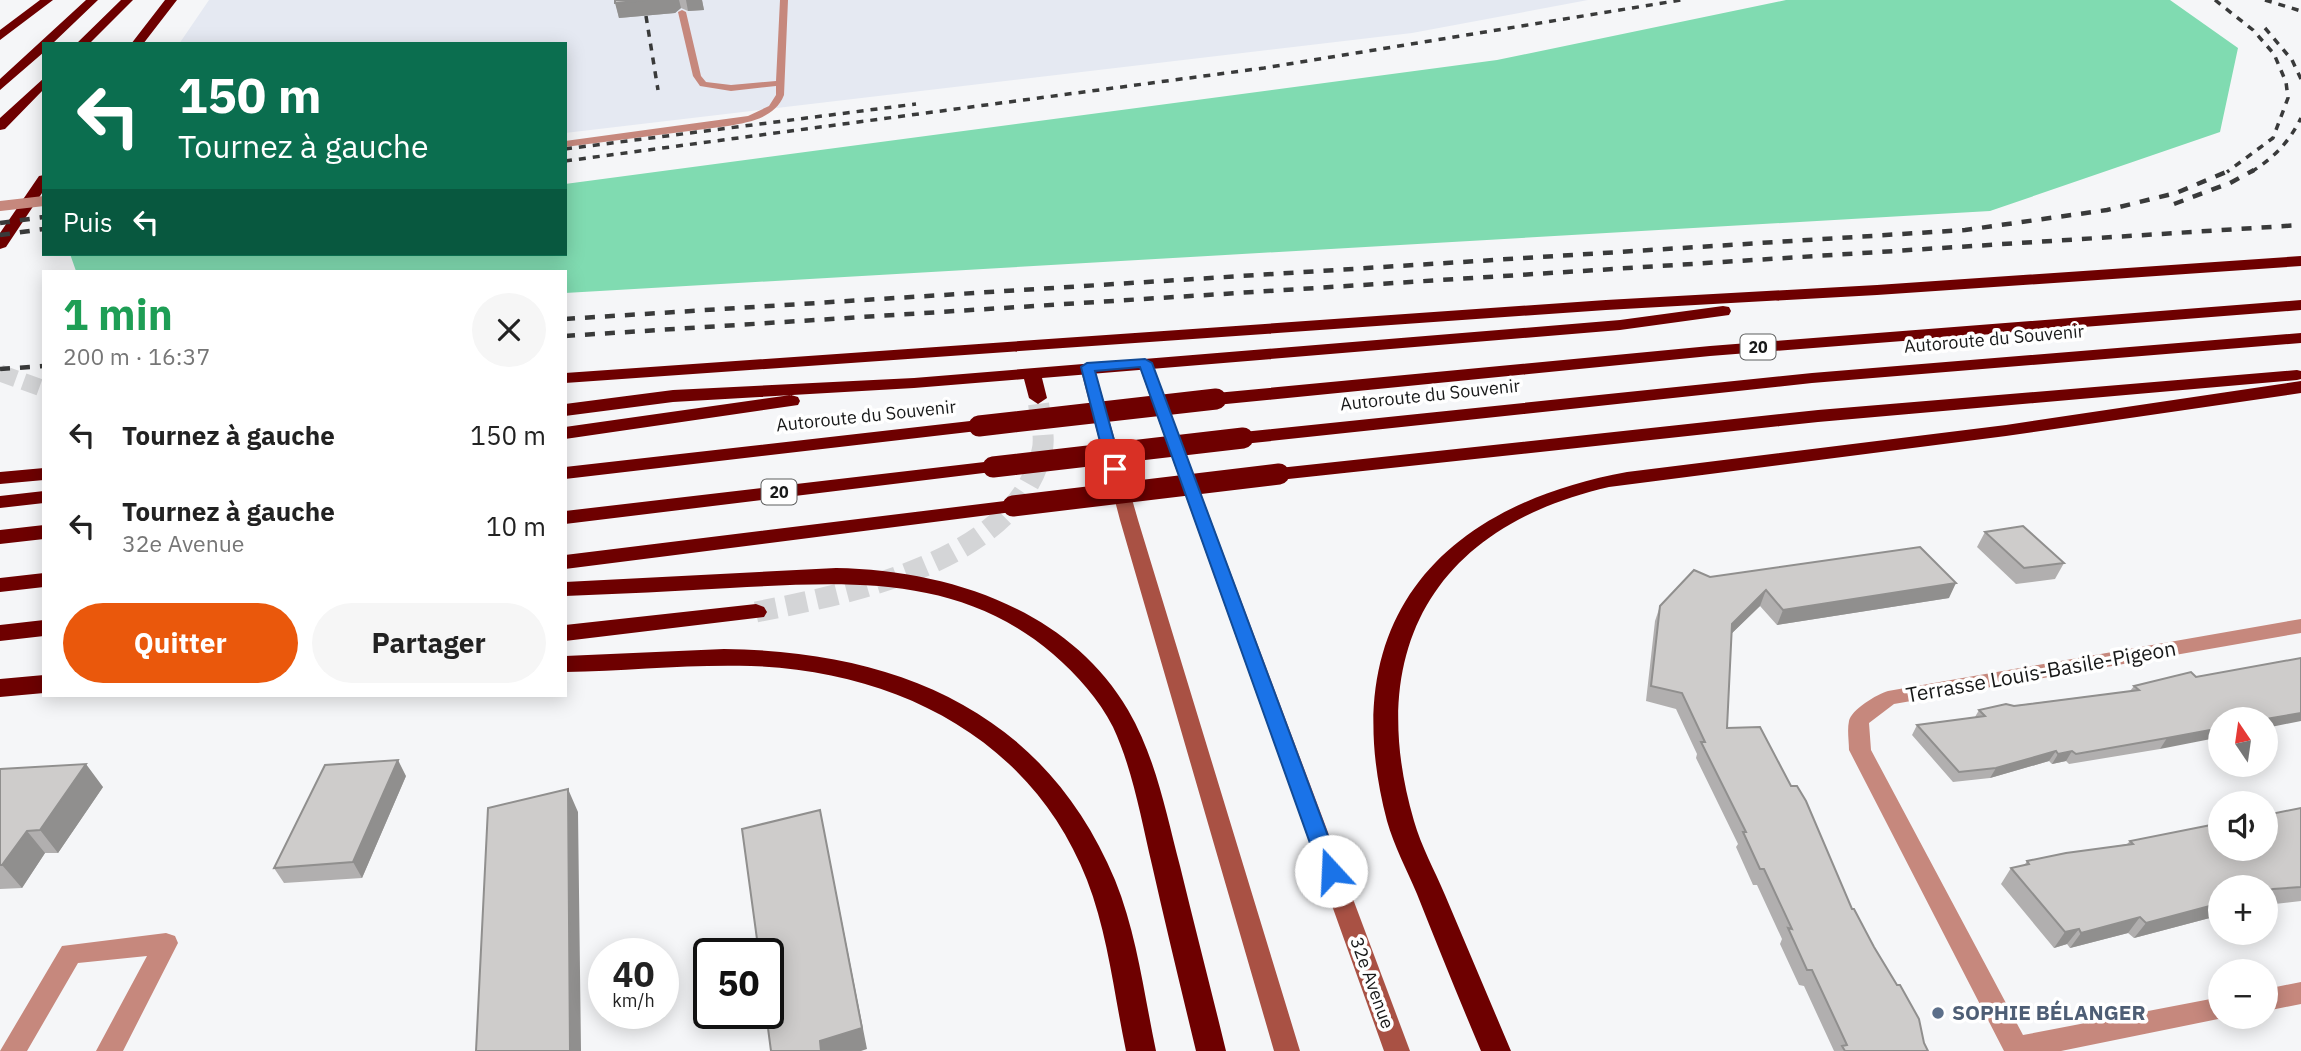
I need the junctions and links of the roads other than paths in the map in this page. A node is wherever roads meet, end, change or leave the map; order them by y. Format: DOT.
graph roads {
  1 [pos="47,0"];
  2 [pos="92,0"];
  3 [pos="127,0"];
  4 [pos="170,0"];
  5 [pos="784,0"];
  6 [pos="682,12"];
  7 [pos="0,36"];
  8 [pos="46,42"];
  9 [pos="84,42"];
  10 [pos="138,42"];
  11 [pos="42,46"];
  12 [pos="780,83"];
  13 [pos="42,84"];
  14 [pos="0,86"];
  15 [pos="0,125"];
  16 [pos="567,144"];
  17 [pos="42,182"];
  18 [pos="42,201"];
  19 [pos="0,206"];
  20 [pos="0,244"];
  21 [pos="2301,261"];
  22 [pos="1877,290"];
  23 [pos="2301,304"];
  24 [pos="2301,338"];
  25 [pos="1145,363"];
  26 [pos="1087,367"];
  27 [pos="1031,372"];
  28 [pos="2301,375"];
  29 [pos="567,378"];
  30 [pos="914,383"];
  31 [pos="2301,387"];
  32 [pos="1038,398"];
  33 [pos="567,410"];
  34 [pos="567,433"];
  35 [pos="567,473"];
  36 [pos="42,474"];
  37 [pos="0,478"];
  38 [pos="42,497"];
  39 [pos="0,502"];
  40 [pos="567,518"];
  41 [pos="42,532"];
  42 [pos="0,537"];
  43 [pos="567,562"];
  44 [pos="42,580"];
  45 [pos="0,585"];
  46 [pos="567,589"];
  47 [pos="756,612"];
  48 [pos="2301,626"];
  49 [pos="42,628"];
  50 [pos="0,633"];
  51 [pos="567,633"];
  52 [pos="567,664"];
  53 [pos="42,684"];
  54 [pos="0,688"];
  55 [pos="2301,993"];
  56 [pos="2278,998"];
  57 [pos="2208,1011"];
  58 [pos="2017,1049"];
  59 [pos="13,1051"];
  60 [pos="109,1051"];
  61 [pos="1141,1051"];
  62 [pos="1211,1051"];
  63 [pos="1287,1051"];
  64 [pos="1397,1051"];
  65 [pos="1496,1051"];
  1 -- 7 [label="highway"];
  2 -- 8 [label="highway"];
  3 -- 9 [label="highway"];
  4 -- 10 [label="highway"];
  5 -- 12 [label="lane"];
  6 -- 12 [label="lane"];
  11 -- 14 [label="highway"];
  12 -- 16 [label="lane"];
  13 -- 15 [label="highway"];
  17 -- 20 [label="highway"];
  18 -- 19 [label="lane, bridge"];
  21 -- 22 [label="highway"];
  22 -- 25 [label="highway"];
  22 -- 29 [label="highway"];
  23 -- 35 [label="highway, Autoroute du Souvenir / 20, bridge"];
  24 -- 40 [label="highway, Autoroute du Souvenir / 20, bridge"];
  25 -- 26 [label="highway"];
  25 -- 64 [label="main road, 32e Avenue"];
  26 -- 27 [label="highway"];
  26 -- 63 [label="main road"];
  27 -- 30 [label="highway"];
  27 -- 32 [label="highway"];
  28 -- 43 [label="highway, bridge"];
  30 -- 33 [label="highway"];
  30 -- 34 [label="highway"];
  31 -- 65 [label="highway"];
  36 -- 37 [label="highway"];
  38 -- 39 [label="highway"];
  41 -- 42 [label="highway"];
  44 -- 45 [label="highway"];
  46 -- 62 [label="highway"];
  47 -- 51 [label="highway"];
  48 -- 58 [label="street, Terrasse Louis-Basile-Pigeon"];
  49 -- 50 [label="highway"];
  52 -- 61 [label="highway"];
  53 -- 54 [label="highway"];
  55 -- 56 [label="street"];
  57 -- 58 [label="street, Terrasse Louis-Basile-Pigeon"];
  59 -- 60 [label="street"];
}
